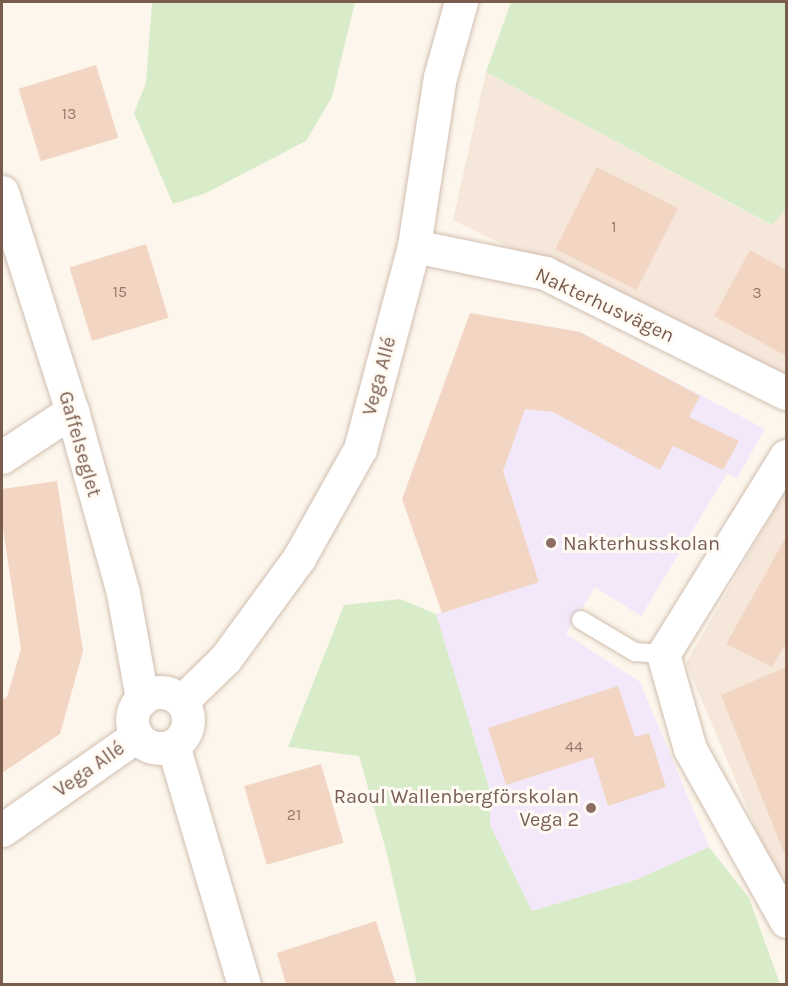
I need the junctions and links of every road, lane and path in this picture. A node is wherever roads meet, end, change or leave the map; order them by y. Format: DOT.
graph roads {
  1 [pos="461,2"];
  2 [pos="2,192"];
  3 [pos="414,246"];
  4 [pos="786,393"];
  5 [pos="72,411"];
  6 [pos="786,456"];
  7 [pos="2,457"];
  8 [pos="581,620"];
  9 [pos="663,654"];
  10 [pos="142,699"];
  11 [pos="183,700"];
  12 [pos="136,736"];
  13 [pos="173,745"];
  14 [pos="2,830"];
  15 [pos="786,921"];
  16 [pos="244,984"];
  1 -- 3 [label="street, Vega Allé"];
  2 -- 5 [label="street, Gaffelseglet"];
  3 -- 4 [label="street, Nakterhusvägen"];
  3 -- 11 [label="street, Vega Allé"];
  5 -- 7 [label="street"];
  5 -- 10 [label="street, Gaffelseglet"];
  6 -- 9 [label="street"];
  8 -- 9 [label="lane"];
  9 -- 15 [label="street"];
  10 -- 11 [label="street"];
  10 -- 12 [label="street, Vega Allé"];
  11 -- 13 [label="street"];
  12 -- 13 [label="street, Vega Allé"];
  12 -- 14 [label="street, Vega Allé"];
  13 -- 16 [label="street"];
}
